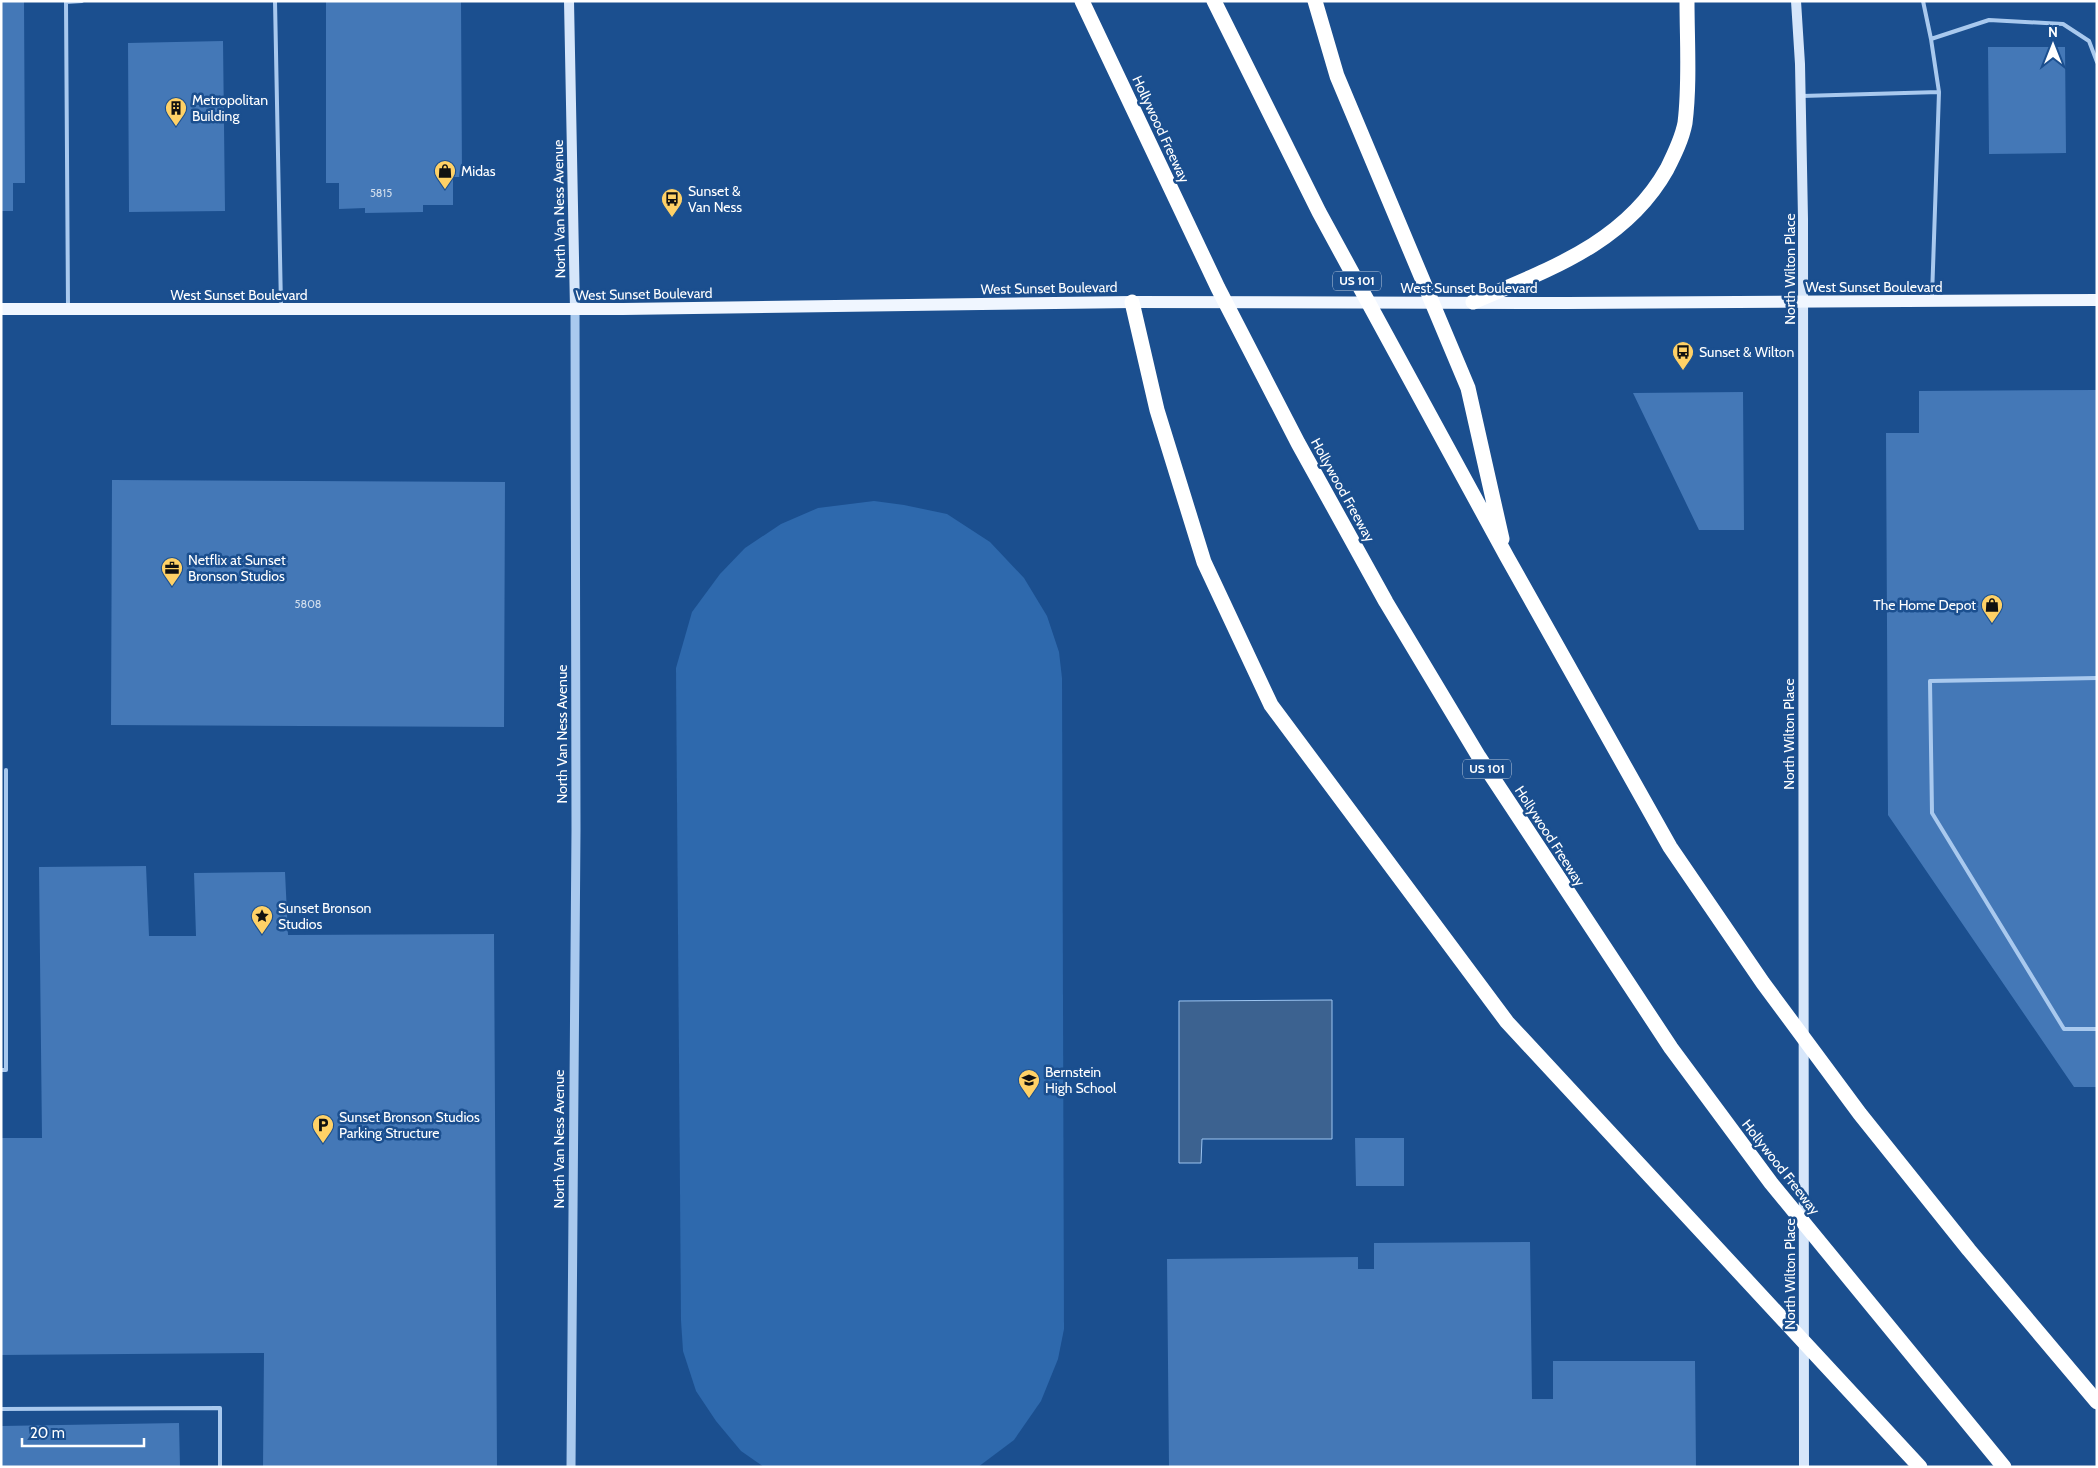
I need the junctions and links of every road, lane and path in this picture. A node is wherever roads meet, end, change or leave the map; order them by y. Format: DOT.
graph roads {
  1 [pos="82,1"];
  2 [pos="275,1"];
  3 [pos="569,1"];
  4 [pos="1082,1"];
  5 [pos="1214,1"];
  6 [pos="1315,1"];
  7 [pos="1687,1"];
  8 [pos="1796,1"];
  9 [pos="1923,1"];
  10 [pos="66,2"];
  11 [pos="1932,38"];
  12 [pos="2096,58"];
  13 [pos="1939,92"];
  14 [pos="1800,96"];
  15 [pos="2097,300"];
  16 [pos="1932,301"];
  17 [pos="1132,302"];
  18 [pos="1473,302"];
  19 [pos="1804,302"];
  20 [pos="1,309"];
  21 [pos="68,309"];
  22 [pos="281,310"];
  23 [pos="575,310"];
  24 [pos="1507,557"];
  25 [pos="2097,678"];
  26 [pos="6,770"];
  27 [pos="2097,1029"];
  28 [pos="1,1070"];
  29 [pos="2097,1402"];
  30 [pos="1,1409"];
  31 [pos="220,1467"];
  32 [pos="571,1467"];
  33 [pos="1804,1467"];
  34 [pos="1920,1467"];
  35 [pos="2004,1467"];
  1 -- 10 [label="lane"];
  2 -- 22 [label="lane"];
  3 -- 23 [label="main road, North Van Ness Avenue"];
  4 -- 35 [label="highway, Hollywood Freeway / US 101"];
  5 -- 24 [label="highway, US 101"];
  6 -- 24 [label="highway"];
  7 -- 18 [label="highway"];
  8 -- 14 [label="main road, North Wilton Place"];
  9 -- 11 [label="lane"];
  10 -- 21 [label="lane"];
  11 -- 12 [label="lane"];
  11 -- 13 [label="lane"];
  13 -- 14 [label="lane"];
  13 -- 16 [label="lane"];
  14 -- 19 [label="main road, North Wilton Place"];
  15 -- 16 [label="main road, West Sunset Boulevard"];
  16 -- 19 [label="main road, West Sunset Boulevard"];
  17 -- 18 [label="main road, West Sunset Boulevard"];
  17 -- 23 [label="main road, West Sunset Boulevard"];
  17 -- 34 [label="highway"];
  18 -- 19 [label="main road, West Sunset Boulevard"];
  19 -- 33 [label="main road, North Wilton Place"];
  20 -- 21 [label="main road, West Sunset Boulevard"];
  21 -- 22 [label="main road, West Sunset Boulevard"];
  22 -- 23 [label="main road, West Sunset Boulevard"];
  23 -- 32 [label="street, North Van Ness Avenue"];
  24 -- 29 [label="highway, US 101"];
  25 -- 27 [label="lane"];
  26 -- 28 [label="lane"];
  30 -- 31 [label="lane"];
}
